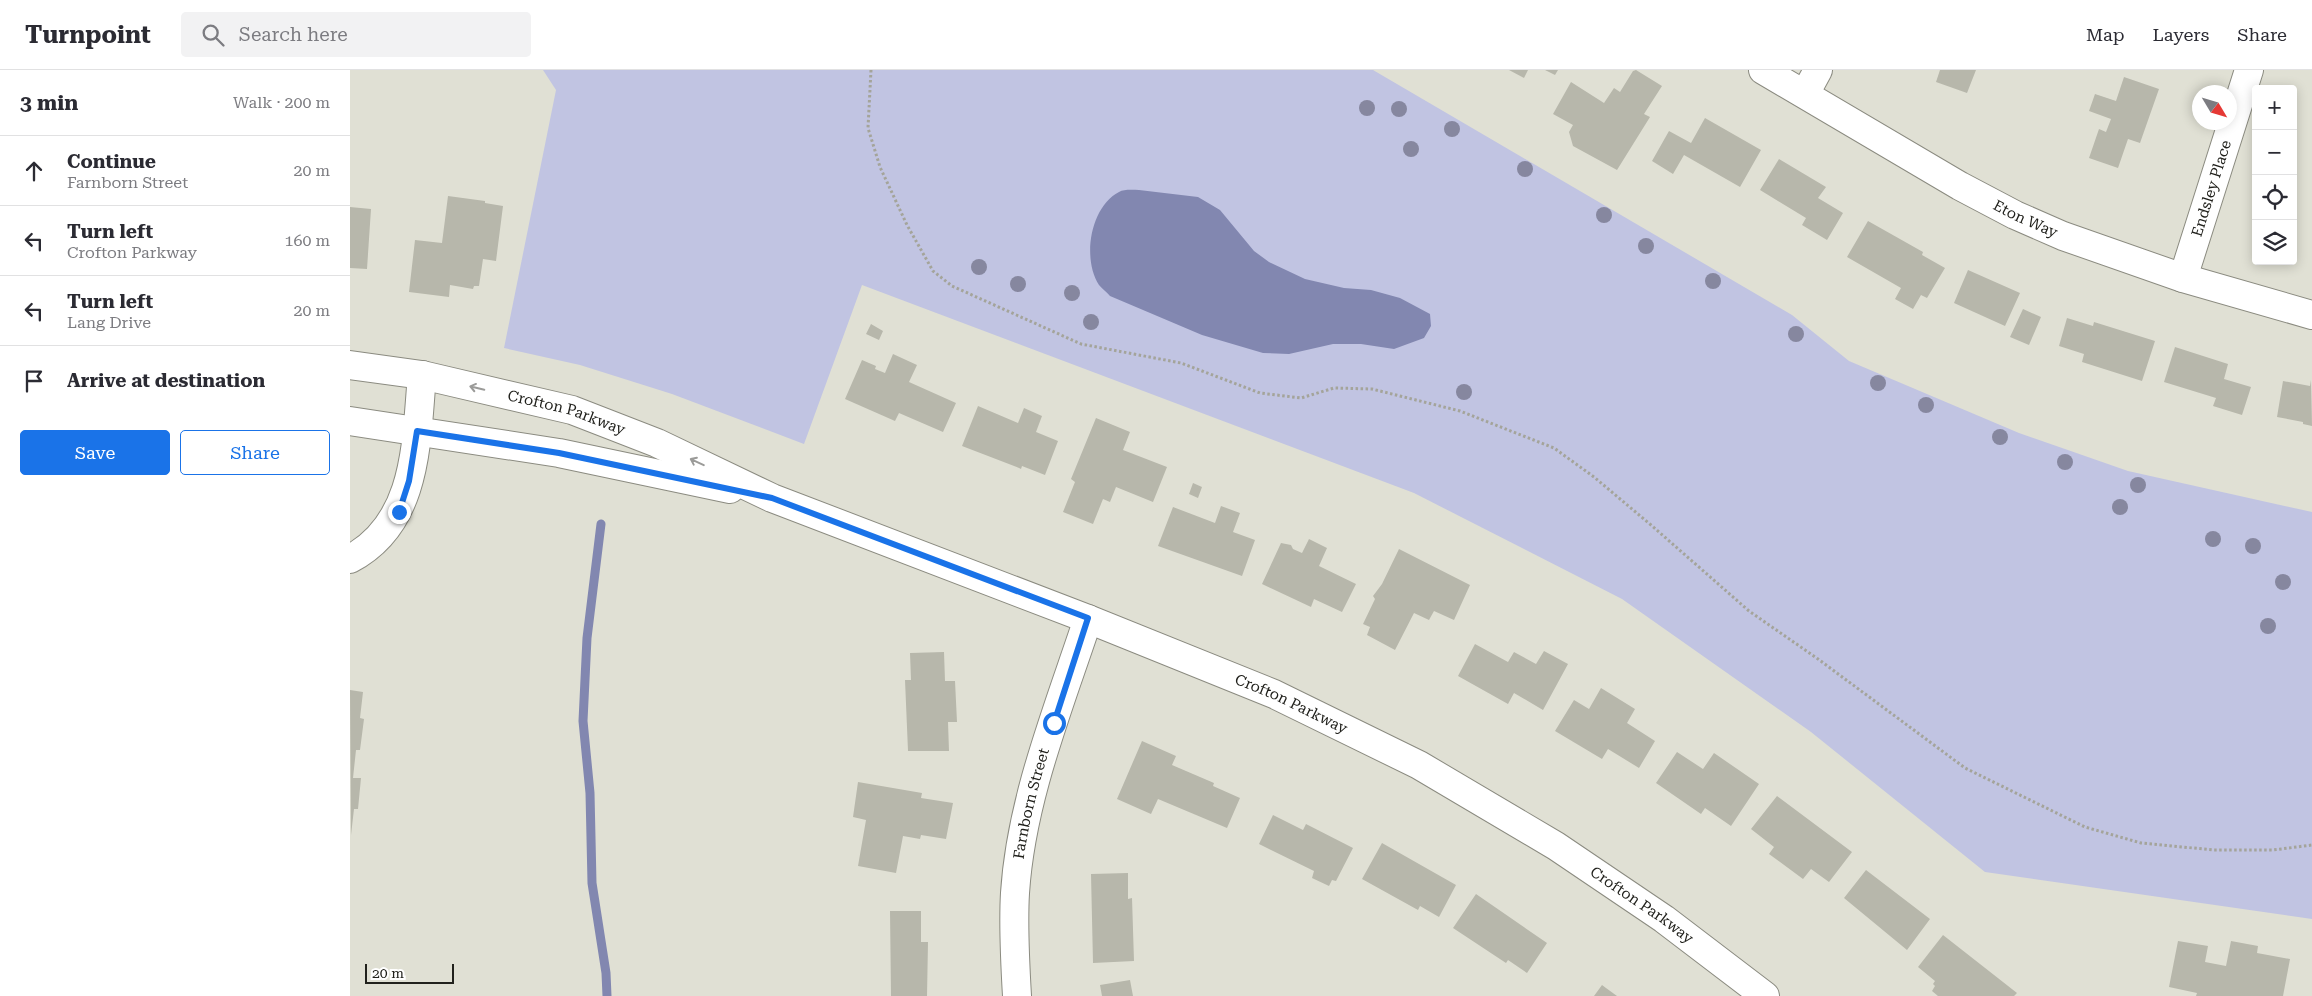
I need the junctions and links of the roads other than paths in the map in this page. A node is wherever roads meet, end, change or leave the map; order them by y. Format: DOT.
graph roads {
  1 [pos="1763,70"];
  2 [pos="1818,70"];
  3 [pos="2249,70"];
  4 [pos="1805,94"];
  5 [pos="2183,278"];
  6 [pos="2312,315"];
  7 [pos="350,365"];
  8 [pos="422,375"];
  9 [pos="350,421"];
  10 [pos="417,431"];
  11 [pos="772,498"];
  12 [pos="350,559"];
  13 [pos="1088,618"];
  14 [pos="1017,996"];
  15 [pos="1765,996"];
  1 -- 4 [label="street, Eton Way"];
  2 -- 4 [label="street"];
  3 -- 5 [label="street, Endsley Place"];
  4 -- 5 [label="street, Eton Way"];
  5 -- 6 [label="street, Eton Way"];
  7 -- 8 [label="street, Crofton Parkway"];
  8 -- 10 [label="street"];
  11 -- 8 [label="street, Crofton Parkway, one-way"];
  9 -- 10 [label="street, Crofton Parkway"];
  10 -- 11 [label="street, Crofton Parkway"];
  10 -- 12 [label="street"];
  11 -- 13 [label="street, Crofton Parkway"];
  13 -- 14 [label="street, Farnborn Street"];
  13 -- 15 [label="street, Crofton Parkway"];
}
